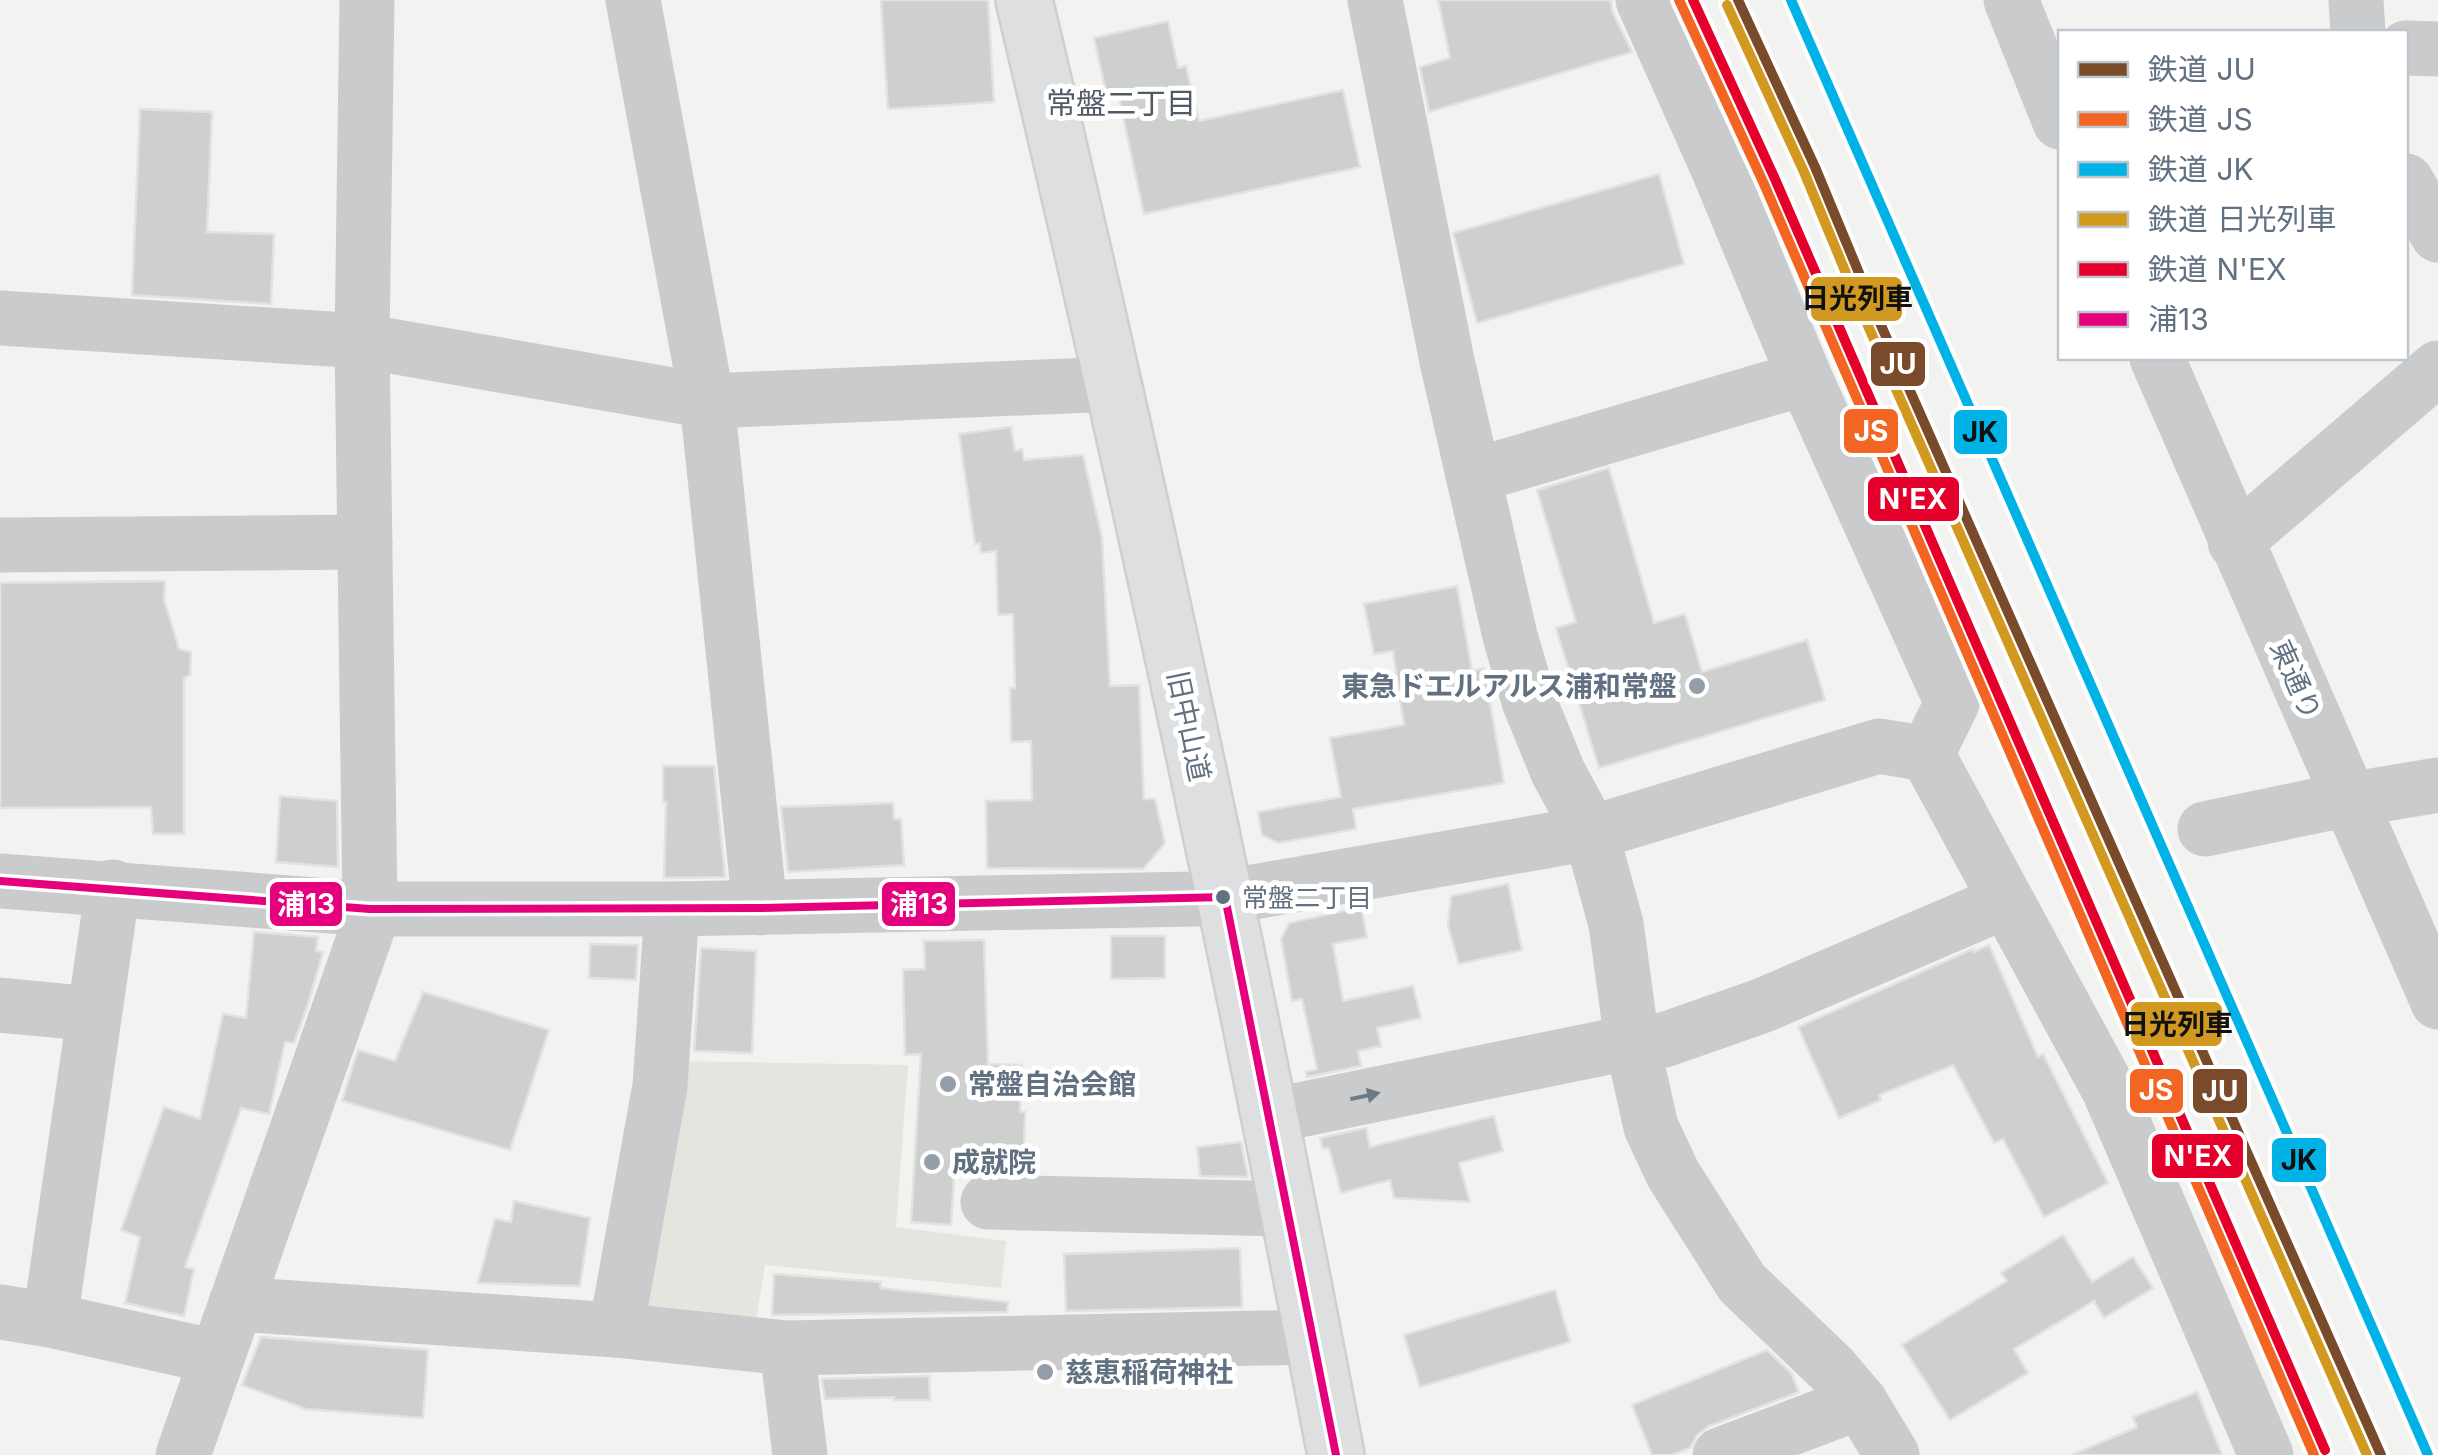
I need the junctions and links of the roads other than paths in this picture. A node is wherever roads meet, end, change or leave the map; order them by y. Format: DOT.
graph roads {
  1 [pos="367,0"];
  2 [pos="634,0"];
  3 [pos="1024,0"];
  4 [pos="1375,0"];
  5 [pos="1643,0"];
  6 [pos="2011,0"];
  7 [pos="2356,0"];
  8 [pos="2358,30"];
  9 [pos="2408,48"];
  10 [pos="2438,48"];
  11 [pos="2058,117"];
  12 [pos="2408,185"];
  13 [pos="2438,235"];
  14 [pos="0,318"];
  15 [pos="362,342"];
  16 [pos="2159,360"];
  17 [pos="2438,368"];
  18 [pos="1805,378"];
  19 [pos="1115,384"];
  20 [pos="708,400"];
  21 [pos="1473,476"];
  22 [pos="366,542"];
  23 [pos="2235,542"];
  24 [pos="0,545"];
  25 [pos="1926,754"];
  26 [pos="2438,785"];
  27 [pos="2350,802"];
  28 [pos="2204,829"];
  29 [pos="1590,832"];
  30 [pos="0,880"];
  31 [pos="113,888"];
  32 [pos="1225,897"];
  33 [pos="2006,901"];
  34 [pos="760,908"];
  35 [pos="370,909"];
  36 [pos="672,909"];
  37 [pos="2438,1002"];
  38 [pos="0,1005"];
  39 [pos="94,1014"];
  40 [pos="1632,1042"];
  41 [pos="1270,1116"];
  42 [pos="988,1202"];
  43 [pos="1288,1209"];
  44 [pos="236,1304"];
  45 [pos="25,1316"];
  46 [pos="616,1330"];
  47 [pos="1314,1337"];
  48 [pos="787,1348"];
  49 [pos="216,1358"];
  50 [pos="1860,1402"];
  51 [pos="183,1455"];
  52 [pos="800,1455"];
  53 [pos="1336,1455"];
  54 [pos="1720,1455"];
  55 [pos="1892,1455"];
  56 [pos="2266,1455"];
  1 -- 15 [label="street"];
  2 -- 20 [label="street"];
  3 -- 19 [label="main road, 旧中山道"];
  4 -- 21 [label="street"];
  5 -- 18 [label="street"];
  6 -- 11 [label="street"];
  7 -- 8 [label="street"];
  9 -- 10 [label="street"];
  12 -- 13 [label="street"];
  14 -- 15 [label="street"];
  15 -- 20 [label="street"];
  15 -- 22 [label="street"];
  16 -- 23 [label="street, 東通り"];
  17 -- 23 [label="street"];
  18 -- 21 [label="street"];
  18 -- 25 [label="street"];
  19 -- 20 [label="street"];
  19 -- 32 [label="main road, 旧中山道"];
  20 -- 34 [label="street"];
  21 -- 29 [label="street"];
  22 -- 24 [label="street"];
  22 -- 35 [label="street"];
  23 -- 27 [label="street, 東通り"];
  25 -- 29 [label="street"];
  25 -- 33 [label="street"];
  26 -- 27 [label="street"];
  27 -- 28 [label="street"];
  27 -- 37 [label="street, 東通り"];
  29 -- 32 [label="street"];
  29 -- 40 [label="street"];
  30 -- 31 [label="street"];
  31 -- 35 [label="street"];
  31 -- 39 [label="street"];
  32 -- 34 [label="street"];
  32 -- 41 [label="main road, 旧中山道"];
  33 -- 40 [label="street"];
  33 -- 56 [label="street"];
  34 -- 36 [label="street"];
  35 -- 36 [label="street"];
  35 -- 44 [label="street"];
  36 -- 46 [label="street"];
  38 -- 39 [label="street"];
  39 -- 45 [label="street"];
  41 -- 40 [label="street, one-way"];
  40 -- 50 [label="street"];
  41 -- 43 [label="main road, 旧中山道"];
  42 -- 43 [label="street"];
  43 -- 47 [label="main road, 旧中山道"];
  44 -- 46 [label="street"];
  44 -- 49 [label="street"];
  45 -- 49 [label="street"];
  46 -- 48 [label="street"];
  47 -- 48 [label="street"];
  47 -- 53 [label="main road, 旧中山道"];
  48 -- 52 [label="street"];
  49 -- 51 [label="street"];
  50 -- 54 [label="street"];
  50 -- 55 [label="street"];
}
